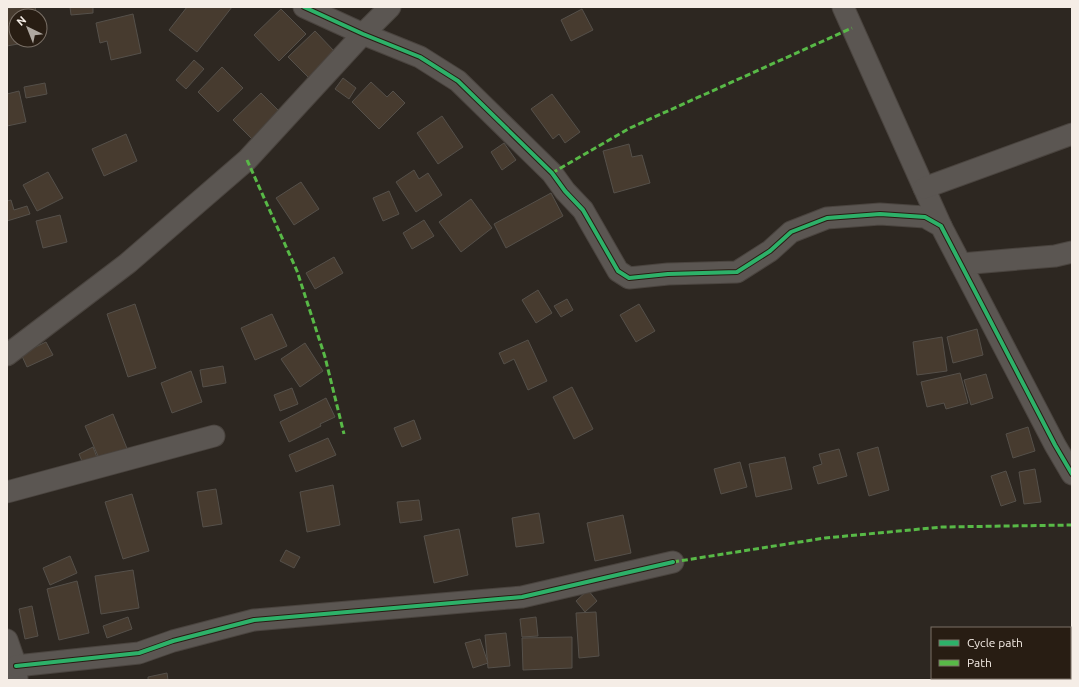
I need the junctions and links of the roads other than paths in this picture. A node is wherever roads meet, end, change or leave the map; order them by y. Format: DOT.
graph roads {
  1 [pos="304,7"];
  2 [pos="390,7"];
  3 [pos="843,7"];
  4 [pos="363,34"];
  5 [pos="1072,134"];
  6 [pos="924,188"];
  7 [pos="941,226"];
  8 [pos="1072,252"];
  9 [pos="961,264"];
  10 [pos="7,355"];
  11 [pos="214,436"];
  12 [pos="1072,474"];
  13 [pos="7,492"];
  14 [pos="673,562"];
  15 [pos="7,640"];
  16 [pos="17,673"];
  1 -- 4 [label="street"];
  2 -- 4 [label="street"];
  3 -- 6 [label="street"];
  4 -- 7 [label="street"];
  4 -- 10 [label="street"];
  5 -- 6 [label="street"];
  6 -- 7 [label="street"];
  7 -- 9 [label="street"];
  8 -- 9 [label="street"];
  9 -- 12 [label="street"];
  11 -- 13 [label="street"];
  14 -- 16 [label="street"];
  15 -- 16 [label="street"];
}
